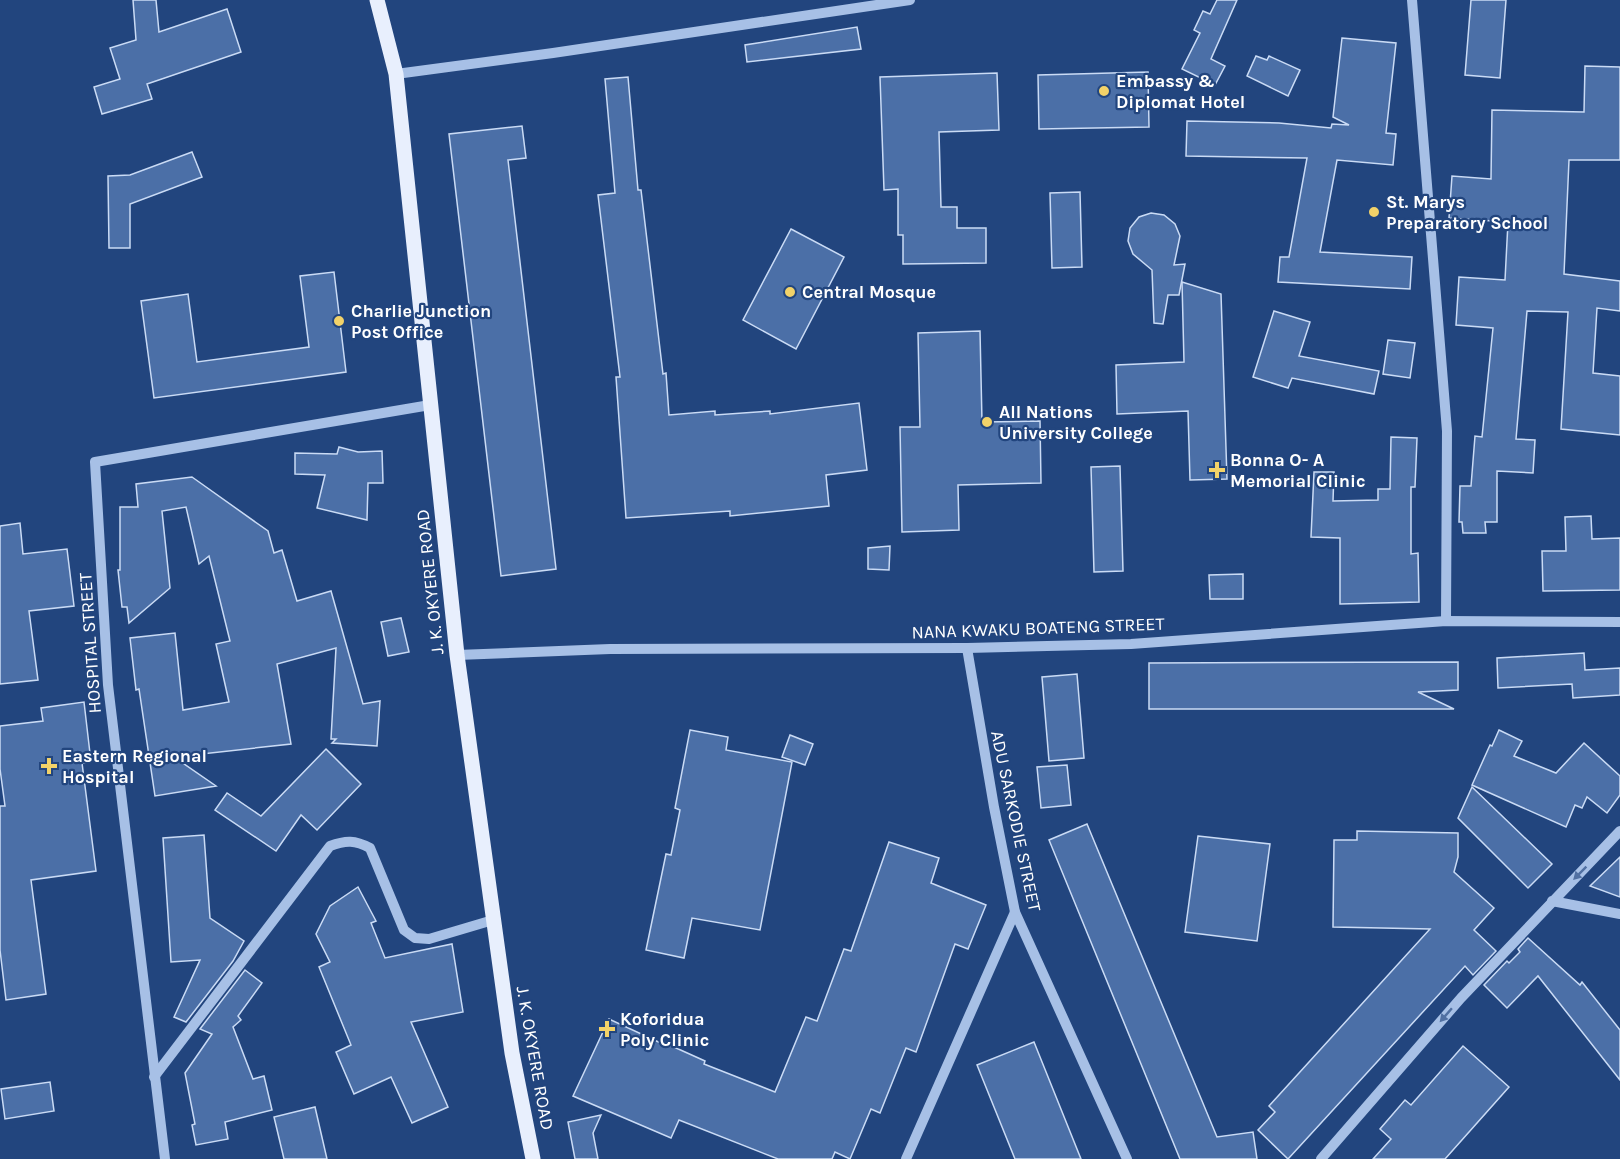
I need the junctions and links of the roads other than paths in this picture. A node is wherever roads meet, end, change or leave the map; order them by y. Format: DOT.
graph roads {
  1 [pos="377,0"];
  2 [pos="910,0"];
  3 [pos="1412,0"];
  4 [pos="827,6"];
  5 [pos="396,74"];
  6 [pos="430,405"];
  7 [pos="1446,621"];
  8 [pos="1620,622"];
  9 [pos="967,648"];
  10 [pos="457,655"];
  11 [pos="1620,831"];
  12 [pos="1552,901"];
  13 [pos="1016,912"];
  14 [pos="1620,914"];
  15 [pos="493,920"];
  16 [pos="154,1077"];
  17 [pos="165,1159"];
  18 [pos="533,1159"];
  19 [pos="906,1159"];
  20 [pos="1127,1159"];
  21 [pos="1321,1159"];
  1 -- 5 [label="main road, J. K. OKYERE ROAD"];
  2 -- 4 [label="street"];
  3 -- 7 [label="street"];
  4 -- 5 [label="street"];
  5 -- 6 [label="main road, J. K. OKYERE ROAD"];
  6 -- 10 [label="main road, J. K. OKYERE ROAD"];
  6 -- 16 [label="street, HOSPITAL STREET"];
  7 -- 8 [label="street, NANA KWAKU BOATENG STREET"];
  7 -- 9 [label="street, NANA KWAKU BOATENG STREET"];
  9 -- 10 [label="street, NANA KWAKU BOATENG STREET"];
  9 -- 13 [label="street, ADU SARKODIE STREET"];
  10 -- 15 [label="main road, J. K. OKYERE ROAD"];
  11 -- 12 [label="street, one-way"];
  12 -- 14 [label="street"];
  12 -- 21 [label="street, one-way"];
  13 -- 19 [label="street"];
  13 -- 20 [label="street, ADU SARKODIE STREET"];
  15 -- 16 [label="street"];
  15 -- 18 [label="main road, J. K. OKYERE ROAD"];
  16 -- 17 [label="street, HOSPITAL STREET"];
}
